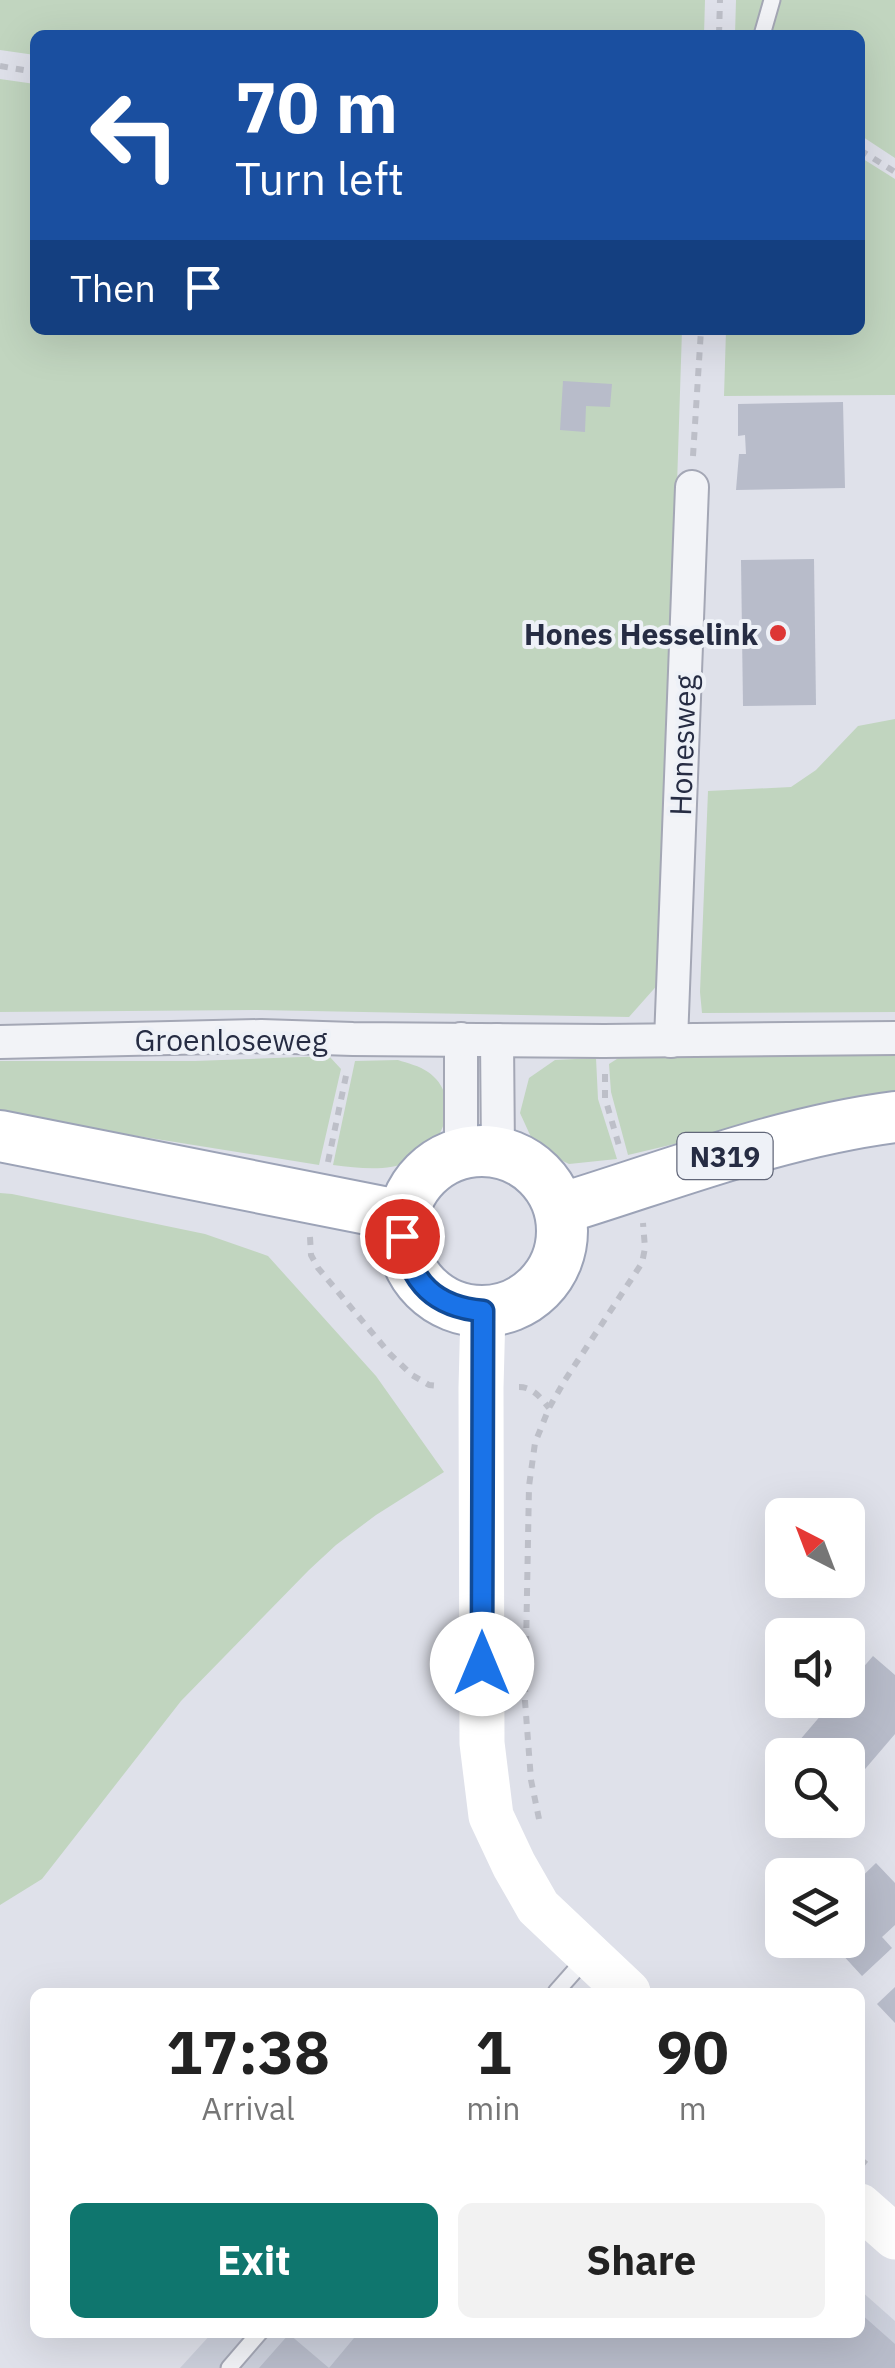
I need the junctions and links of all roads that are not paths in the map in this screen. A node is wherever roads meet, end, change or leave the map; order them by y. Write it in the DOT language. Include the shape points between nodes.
graph roads {
  1 [pos="772,0"];
  2 [pos="763,30"];
  3 [pos="692,487"];
  4 [pos="895,1038"];
  5 [pos="461,1040"];
  6 [pos="497,1040"];
  7 [pos="671,1040"];
  8 [pos="0,1042"];
  9 [pos="895,1117"];
  10 [pos="0,1136"];
  11 [pos="480,1152"];
  12 [pos="560,1209"];
  13 [pos="403,1216"];
  14 [pos="483,1311"];
  15 [pos="588,1955"];
  16 [pos="559,1988"];
  17 [pos="624,1988"];
  18 [pos="865,2210"];
  19 [pos="895,2237"];
  20 [pos="255,2338"];
  21 [pos="230,2368"];
  1 -- 2 [label="lane"];
  3 -- 7 [label="street, Honesweg"];
  4 -- 7 [label="street, Groenloseweg"];
  5 -- 6 [label="street, Groenloseweg"];
  5 -- 8 [label="street, Groenloseweg"];
  5 -- 11 [label="street"];
  6 -- 7 [label="street, Groenloseweg"];
  6 -- 11 [label="street"];
  9 -- 12 [label="main road, N319" via="743,1150"];
  10 -- 13 [label="main road"];
  11 -- 12 [label="main road" via="530,1166"];
  11 -- 13 [label="main road" via="440,1162 423,1176"];
  12 -- 14 [label="main road" via="560,1250 540,1287 504,1308"];
  13 -- 14 [label="main road" via="406,1256 421,1282 444,1302"];
  14 -- 15 [label="street" via="482,1743 491,1816 538,1906"];
  15 -- 16 [label="lane"];
  15 -- 17 [label="street"];
  18 -- 19 [label="street"];
  20 -- 21 [label="lane"];
}
